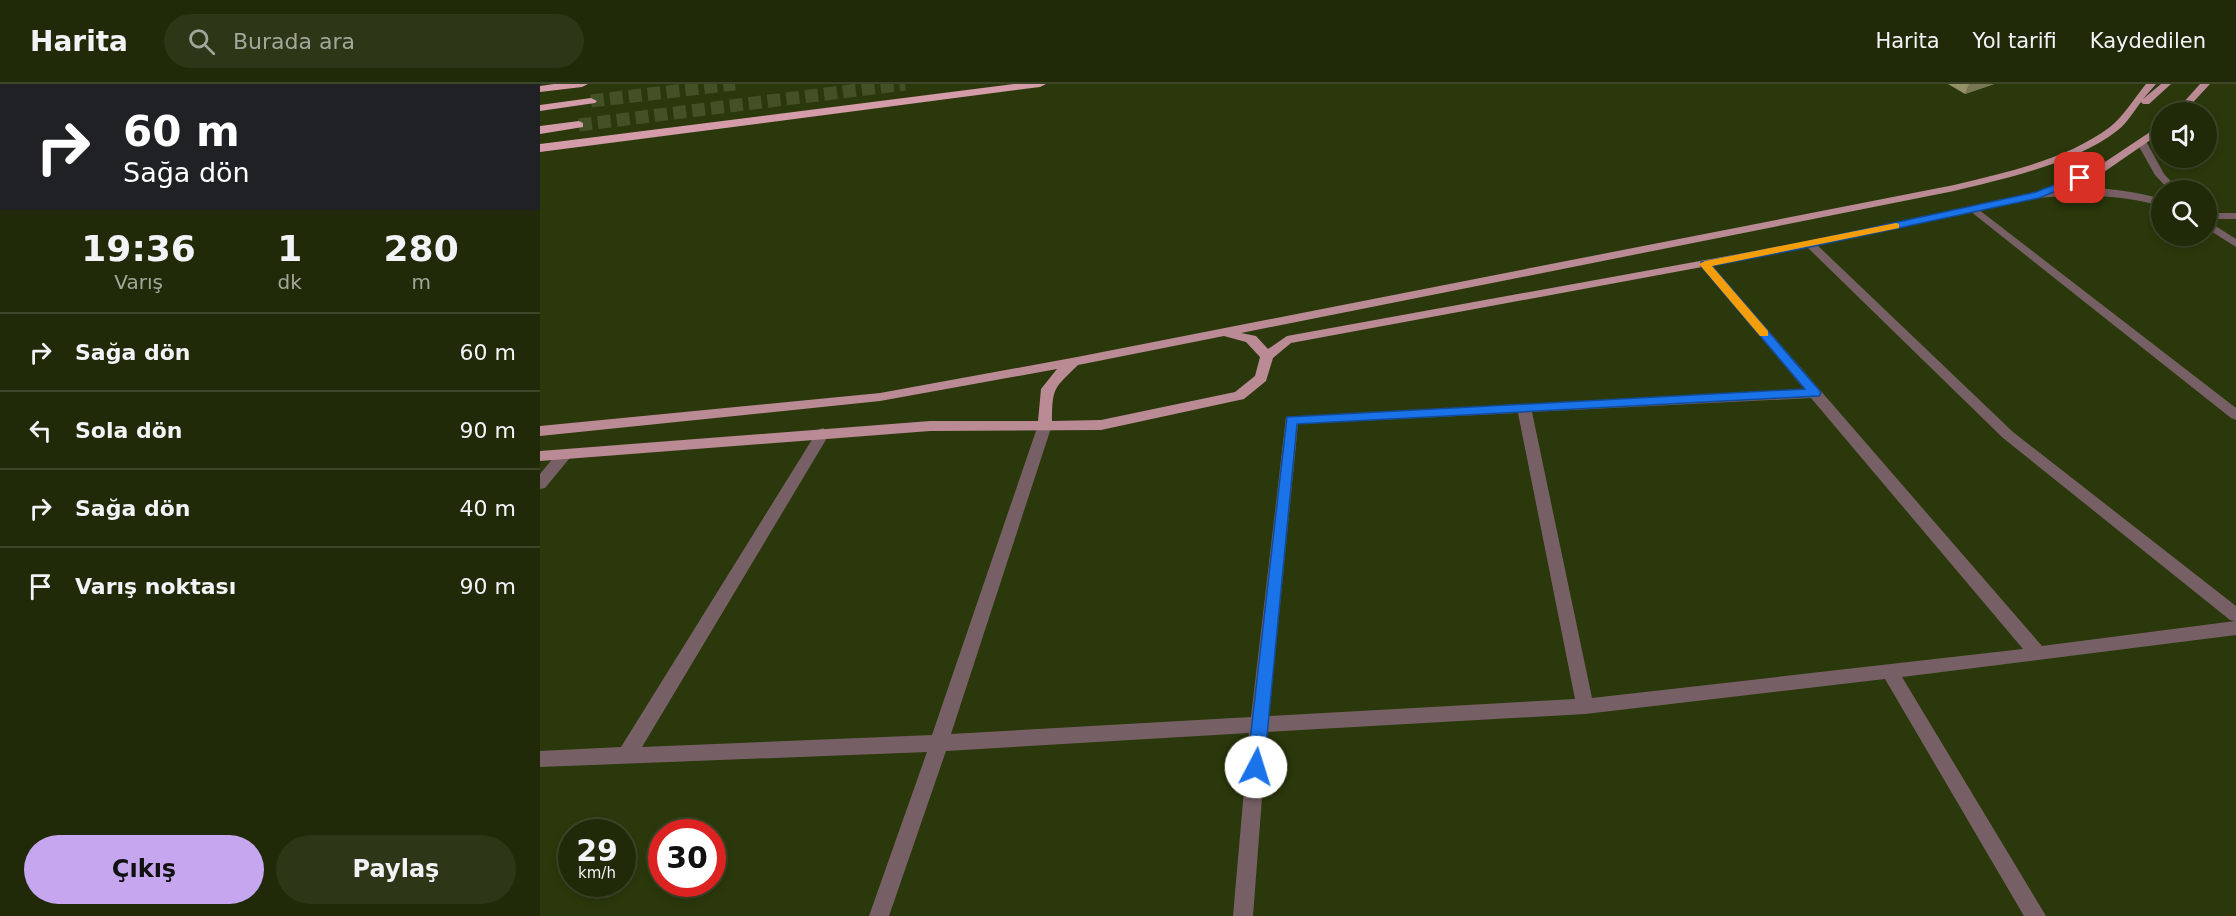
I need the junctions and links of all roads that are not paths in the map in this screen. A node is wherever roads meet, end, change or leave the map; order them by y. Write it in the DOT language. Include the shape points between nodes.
graph roads {
  1 [pos="582,84"];
  2 [pos="1040,84"];
  3 [pos="2151,84"];
  4 [pos="2166,84"];
  5 [pos="2205,84"];
  6 [pos="540,89"];
  7 [pos="591,102"];
  8 [pos="2188,102"];
  9 [pos="540,108"];
  10 [pos="579,125"];
  11 [pos="2115,128"];
  12 [pos="540,130"];
  13 [pos="2151,136"];
  14 [pos="2142,143"];
  15 [pos="540,148"];
  16 [pos="2165,180"];
  17 [pos="2039,195"];
  18 [pos="2151,200"];
  19 [pos="1974,209"];
  20 [pos="2217,216"];
  21 [pos="2236,216"];
  22 [pos="2217,231"];
  23 [pos="1810,244"];
  24 [pos="2236,244"];
  25 [pos="1705,264"];
  26 [pos="1222,332"];
  27 [pos="1267,356"];
  28 [pos="1077,361"];
  29 [pos="1815,393"];
  30 [pos="1524,408"];
  31 [pos="2236,415"];
  32 [pos="1045,425"];
  33 [pos="540,431"];
  34 [pos="823,433"];
  35 [pos="564,454"];
  36 [pos="540,456"];
  37 [pos="540,484"];
  38 [pos="2236,615"];
  39 [pos="2236,628"];
  40 [pos="2038,654"];
  41 [pos="1890,672"];
  42 [pos="1585,706"];
  43 [pos="1259,724"];
  44 [pos="939,743"];
  45 [pos="626,756"];
  46 [pos="540,759"];
  47 [pos="879,916"];
  48 [pos="1243,916"];
  49 [pos="2036,916"];
  1 -- 6 [label="highway"];
  2 -- 15 [label="highway"];
  3 -- 11 [label="main road"];
  4 -- 11 [label="main road"];
  5 -- 8 [label="main road"];
  7 -- 9 [label="highway"];
  10 -- 12 [label="highway"];
  11 -- 26 [label="main road" via="2073,152 2019,172 1954,188"];
  13 -- 14 [label="main road"];
  14 -- 16 [label="street"];
  14 -- 17 [label="main road" via="2100,170"];
  17 -- 18 [label="street" via="2089,190"];
  17 -- 19 [label="main road"];
  19 -- 23 [label="main road"];
  19 -- 31 [label="street"];
  20 -- 21 [label="street"];
  22 -- 24 [label="street"];
  23 -- 25 [label="main road"];
  23 -- 38 [label="street" via="2008,435"];
  25 -- 27 [label="main road" via="1287,340"];
  25 -- 29 [label="street"];
  26 -- 27 [label="main road" via="1251,339"];
  26 -- 28 [label="main road"];
  27 -- 32 [label="main road" via="1261,378 1239,396 1101,425"];
  28 -- 32 [label="main road" via="1055,375 1045,392"];
  28 -- 33 [label="main road" via="838,403"];
  29 -- 30 [label="street"];
  29 -- 40 [label="street"];
  30 -- 42 [label="street"];
  30 -- 43 [label="street" via="1291,420"];
  32 -- 34 [label="main road" via="930,426"];
  32 -- 44 [label="street"];
  34 -- 35 [label="main road"];
  34 -- 45 [label="street"];
  35 -- 36 [label="main road"];
  35 -- 37 [label="street"];
  39 -- 40 [label="street"];
  40 -- 41 [label="street"];
  41 -- 42 [label="street"];
  41 -- 49 [label="street"];
  42 -- 43 [label="street"];
  43 -- 44 [label="street"];
  43 -- 48 [label="street"];
  44 -- 45 [label="street"];
  44 -- 47 [label="street"];
  45 -- 46 [label="street"];
}
